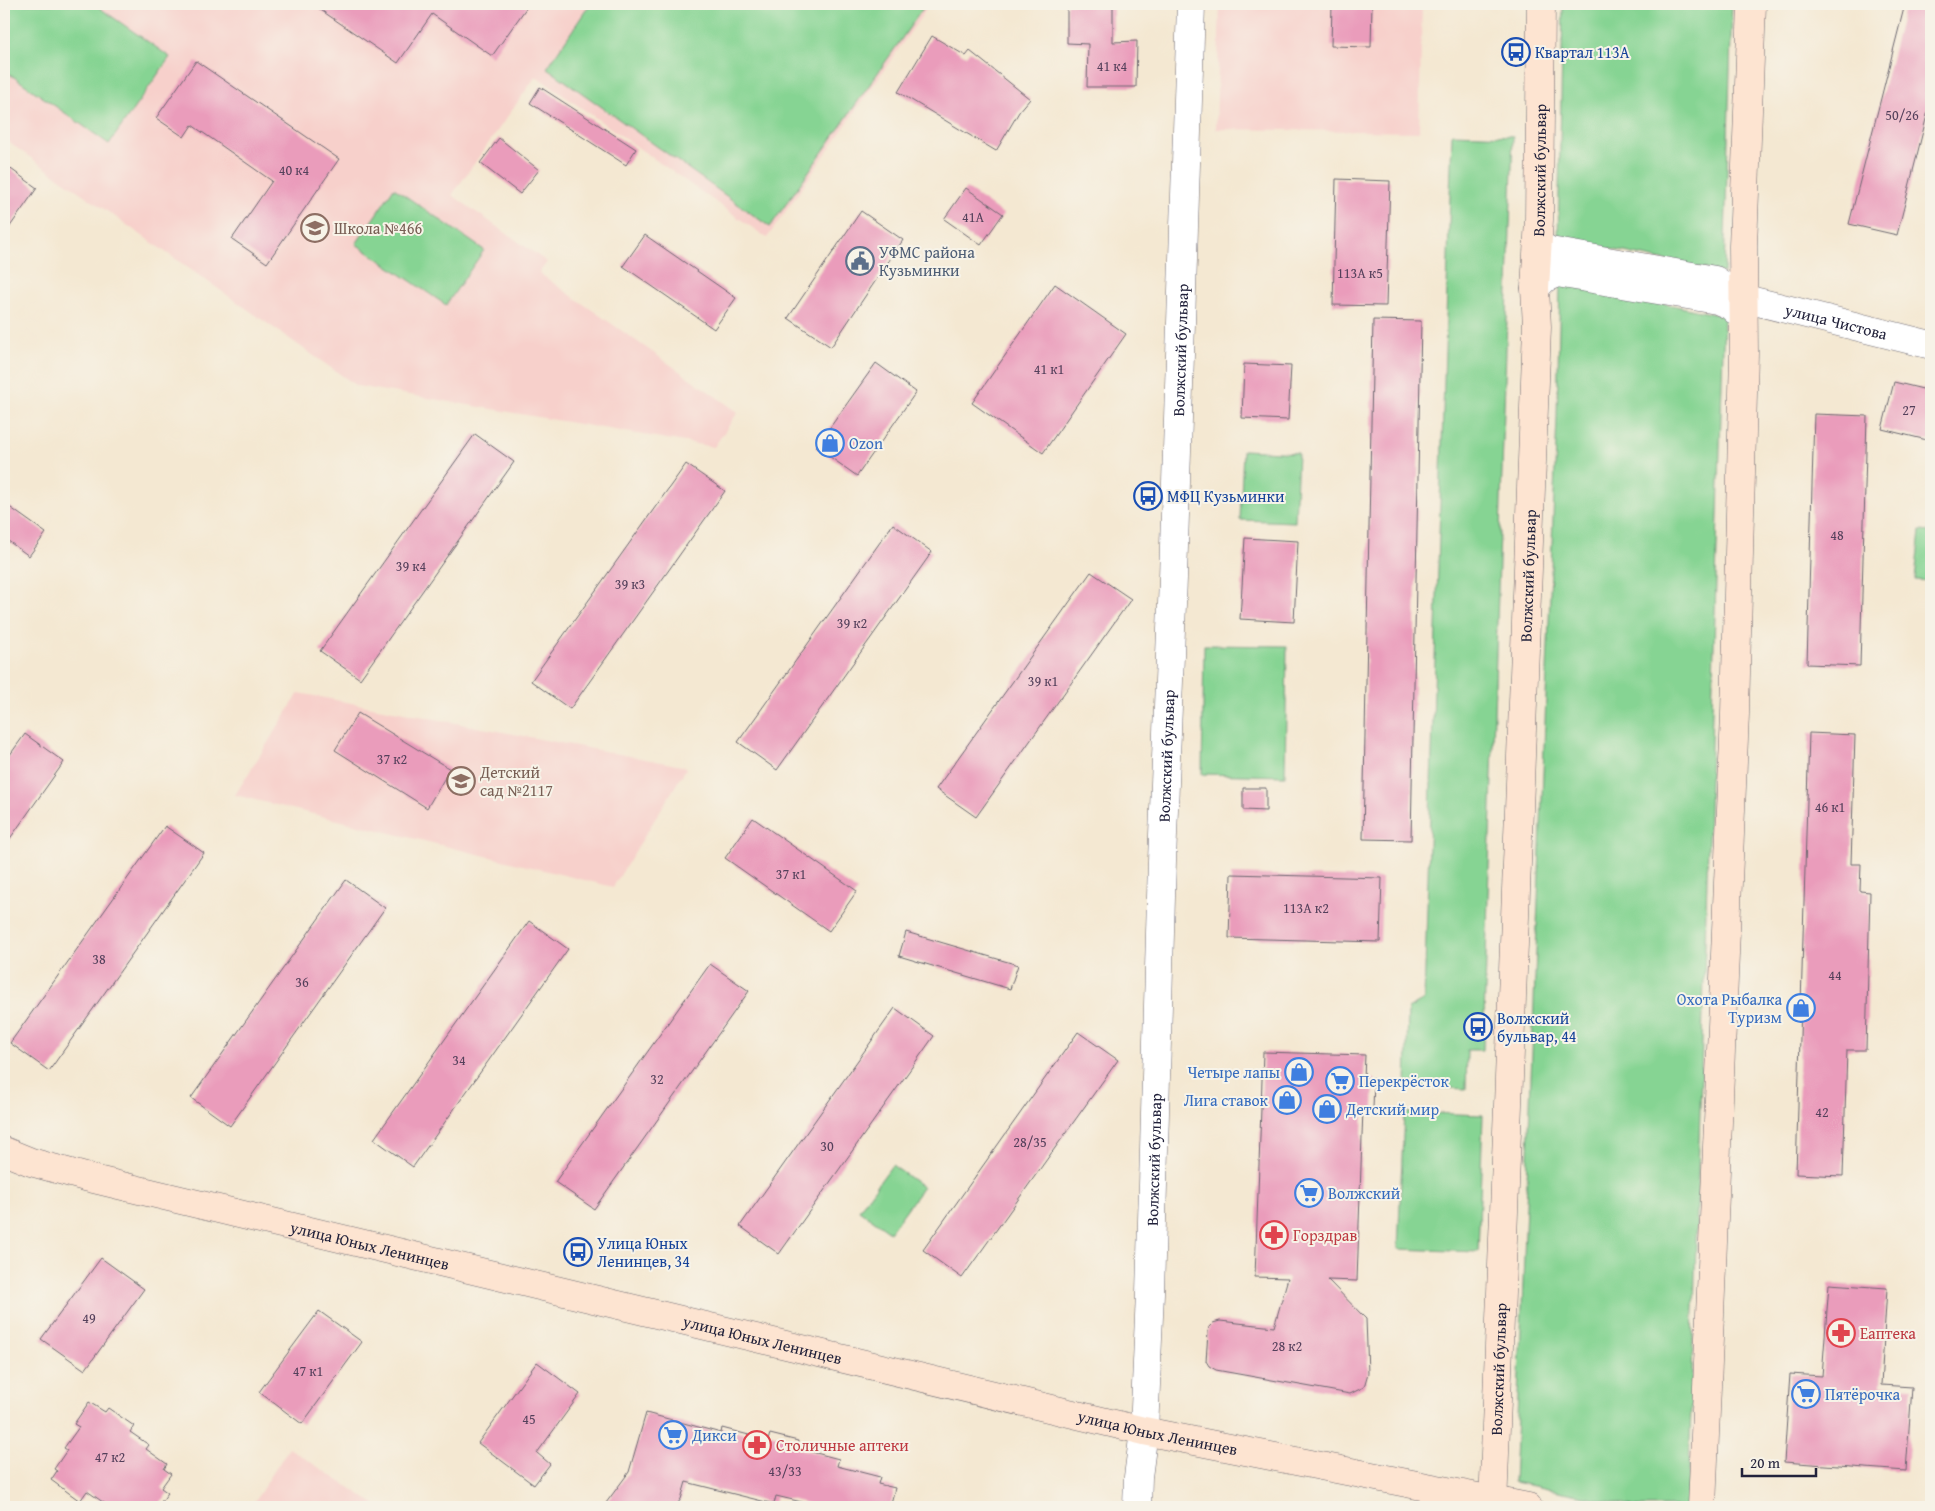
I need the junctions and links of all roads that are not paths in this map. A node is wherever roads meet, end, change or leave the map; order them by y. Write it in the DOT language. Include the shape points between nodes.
graph roads {
  1 [pos="1191,4"];
  2 [pos="1542,4"];
  3 [pos="1752,4"];
  4 [pos="1538,244"];
  5 [pos="1535,288"];
  6 [pos="1743,308"];
  7 [pos="1931,345"];
  8 [pos="4,1151"];
  9 [pos="1144,1431"];
  10 [pos="1493,1504"];
  11 [pos="1137,1507"];
  12 [pos="1528,1507"];
  13 [pos="1702,1507"];
  1 -- 9 [label="street, Волжский бульвар"];
  2 -- 4 [label="main road, Волжский бульвар"];
  3 -- 6 [label="main road"];
  4 -- 5 [label="main road, Волжский бульвар"];
  4 -- 6 [label="street" via="1550,251 1715,280"];
  5 -- 6 [label="street" via="1545,278 1557,273 1717,300"];
  5 -- 10 [label="main road, Волжский бульвар"];
  6 -- 7 [label="street, улица Чистова"];
  6 -- 13 [label="main road" via="1735,714"];
  8 -- 9 [label="main road, улица Юных Ленинцев" via="89,1178"];
  9 -- 10 [label="main road, улица Юных Ленинцев"];
  9 -- 11 [label="street, Волжский бульвар"];
  10 -- 12 [label="main road, улица Юных Ленинцев"];
}
